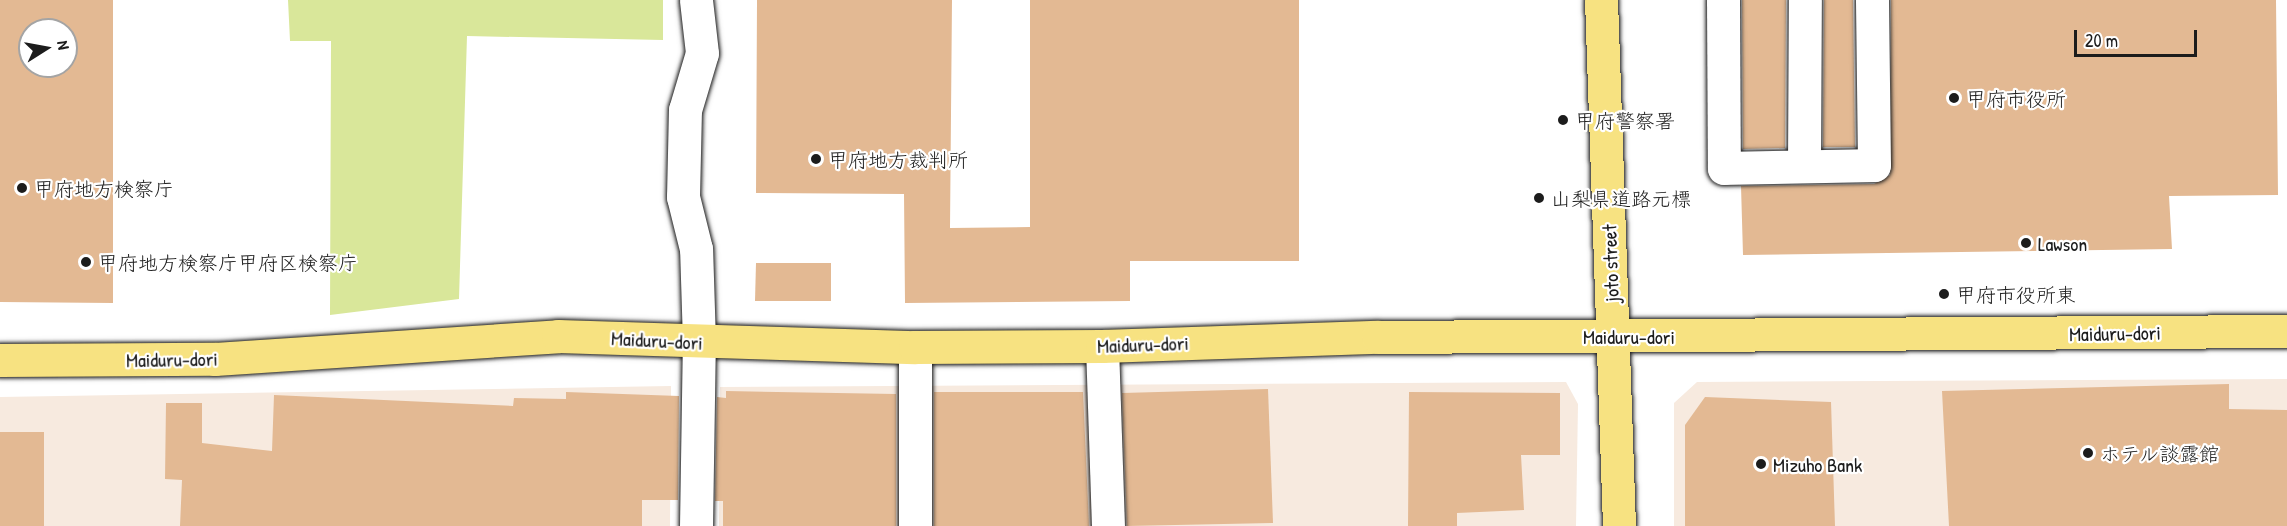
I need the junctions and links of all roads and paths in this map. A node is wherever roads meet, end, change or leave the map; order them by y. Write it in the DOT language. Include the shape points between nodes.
graph roads {
  1 [pos="696,0"];
  2 [pos="1601,0"];
  3 [pos="1723,0"];
  4 [pos="1805,0"];
  5 [pos="1872,0"];
  6 [pos="1804,166"];
  7 [pos="2287,331"];
  8 [pos="1612,335"];
  9 [pos="699,342"];
  10 [pos="915,346"];
  11 [pos="1102,346"];
  12 [pos="0,360"];
  13 [pos="696,526"];
  14 [pos="915,526"];
  15 [pos="1108,526"];
  16 [pos="1619,526"];
  1 -- 9 [label="street" via="702,53 685,110 683,197 696,249"];
  2 -- 8 [label="main road, joto street"];
  3 -- 6 [label="street" via="1724,168"];
  4 -- 6 [label="street"];
  5 -- 6 [label="street" via="1874,165"];
  7 -- 8 [label="main road, Maiduru-dori"];
  8 -- 11 [label="main road, Maiduru-dori" via="1378,337"];
  8 -- 16 [label="main road, joto street"];
  9 -- 10 [label="main road, Maiduru-dori"];
  9 -- 12 [label="main road, Maiduru-dori" via="558,336 215,359"];
  9 -- 13 [label="street"];
  10 -- 11 [label="main road, Maiduru-dori"];
  10 -- 14 [label="street"];
  11 -- 15 [label="street"];
}
